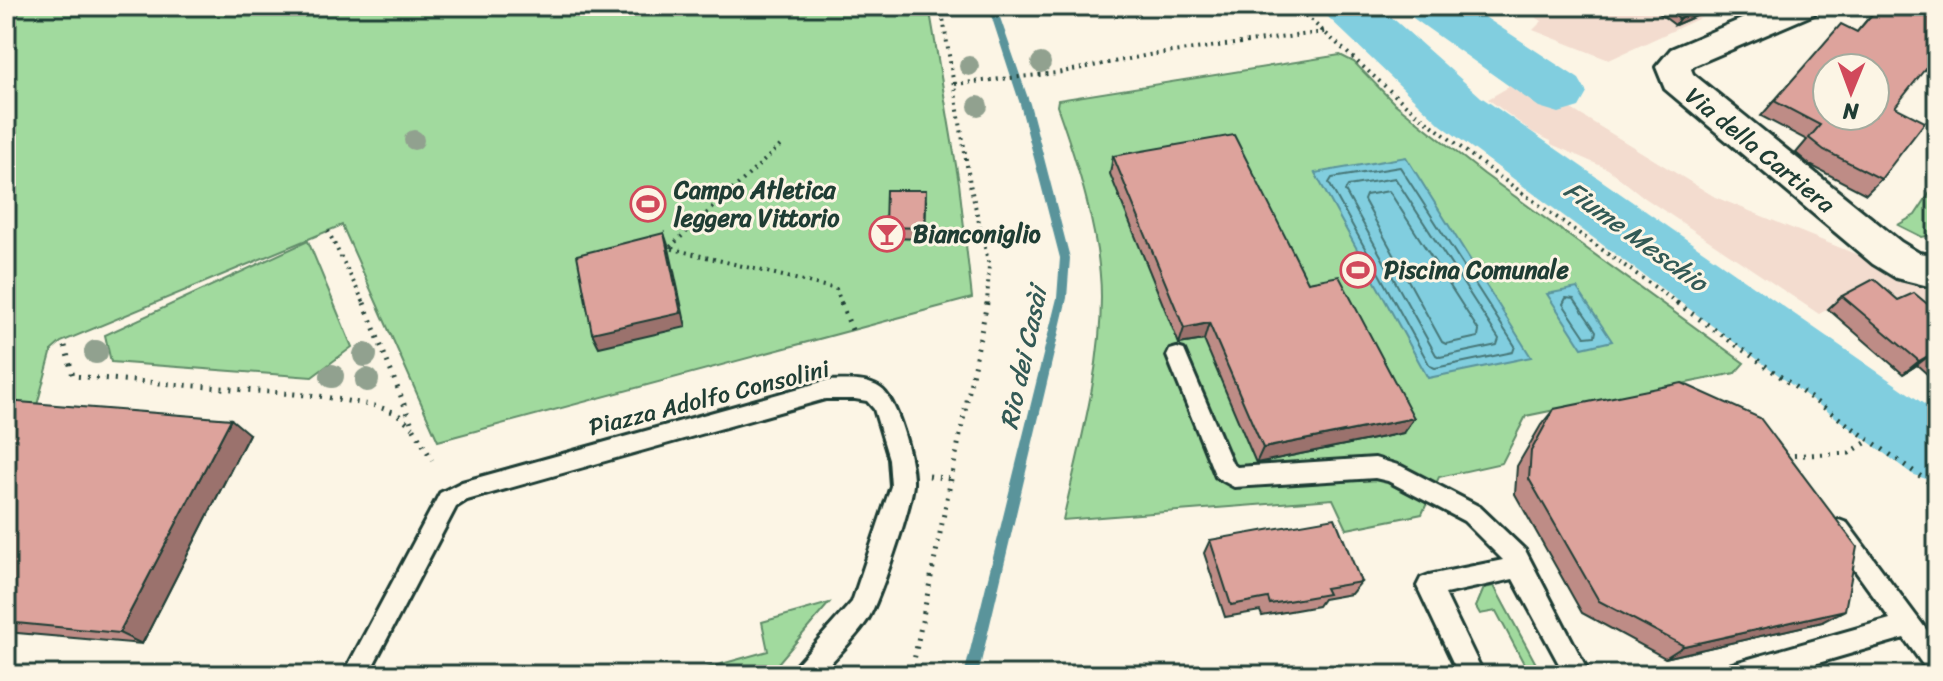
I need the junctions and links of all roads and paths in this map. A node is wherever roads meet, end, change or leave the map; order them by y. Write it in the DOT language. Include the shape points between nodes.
graph roads {
  1 [pos="941,6"];
  2 [pos="1295,6"];
  3 [pos="1802,6"];
  4 [pos="1326,32"];
  5 [pos="955,84"];
  6 [pos="780,146"];
  7 [pos="328,231"];
  8 [pos="1937,272"];
  9 [pos="852,330"];
  10 [pos="65,346"];
  11 [pos="1177,356"];
  12 [pos="413,427"];
  13 [pos="1870,440"];
  14 [pos="1785,456"];
  15 [pos="432,460"];
  16 [pos="1937,488"];
  17 [pos="1829,516"];
  18 [pos="1519,567"];
  19 [pos="1909,625"];
  20 [pos="1937,664"];
  21 [pos="355,675"];
  22 [pos="804,675"];
  23 [pos="911,675"];
  24 [pos="1472,675"];
  25 [pos="1578,675"];
  26 [pos="1735,675"];
  1 -- 5 [label="path"];
  2 -- 4 [label="path"];
  3 -- 8 [label="street, Via della Cartiera" via="1683,57 1673,67 1677,80 1887,253 1910,267"];
  4 -- 5 [label="path"];
  4 -- 13 [label="path" via="1407,106 1490,170"];
  5 -- 23 [label="path" via="989,265 989,293"];
  6 -- 9 [label="path" via="669,248 836,289"];
  7 -- 12 [label="path" via="364,302"];
  10 -- 12 [label="path" via="73,376 319,396 376,406"];
  11 -- 18 [label="lane" via="1224,470 1234,477 1359,468 1393,473 1472,514 1517,558"];
  12 -- 15 [label="path"];
  13 -- 14 [label="path" via="1849,453"];
  13 -- 16 [label="path"];
  17 -- 19 [label="lane"];
  18 -- 24 [label="lane" via="1429,586"];
  18 -- 25 [label="lane"];
  19 -- 20 [label="lane"];
  19 -- 26 [label="lane"];
  21 -- 22 [label="lane, Piazza Adolfo Consolini" via="448,500 462,492 825,390 855,390 873,394 883,405 900,459 902,486 860,610"];
}
